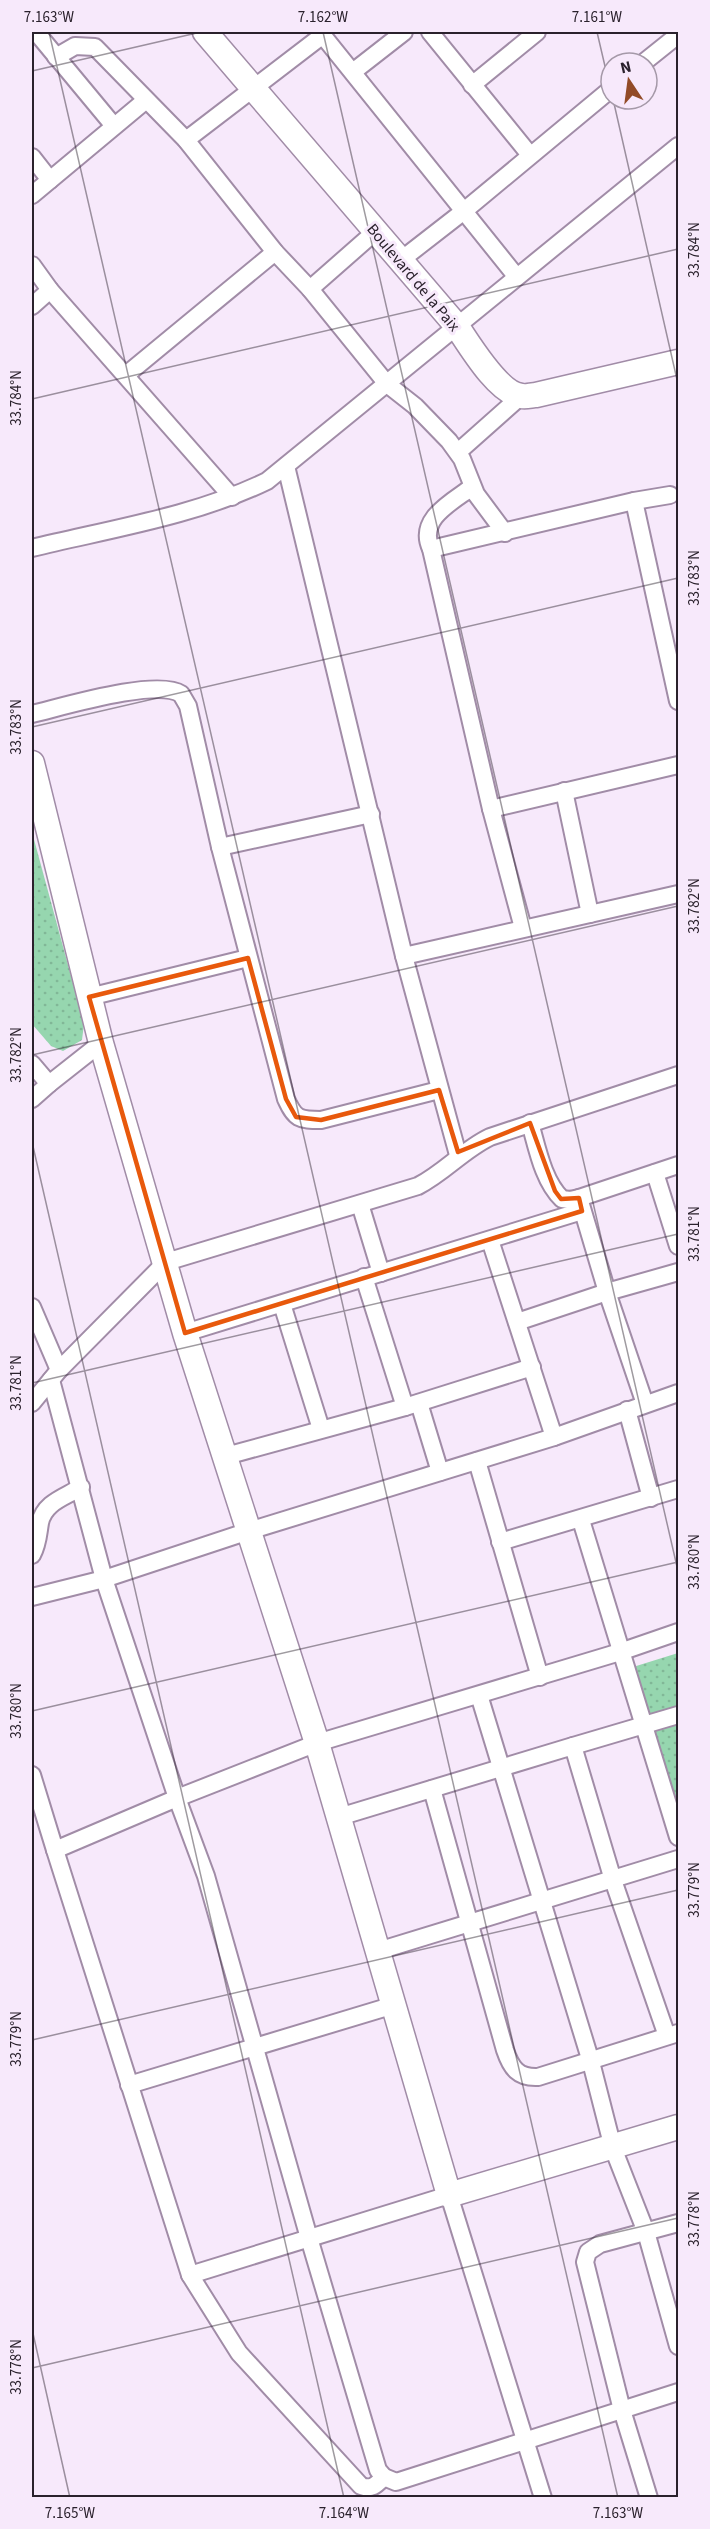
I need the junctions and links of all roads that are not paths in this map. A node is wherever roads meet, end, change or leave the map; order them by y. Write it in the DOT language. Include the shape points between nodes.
graph roads {
  1 [pos="36,32"];
  2 [pos="205,32"];
  3 [pos="404,32"];
  4 [pos="430,32"];
  5 [pos="537,32"];
  6 [pos="321,33"];
  7 [pos="673,38"];
  8 [pos="658,51"];
  9 [pos="56,57"];
  10 [pos="354,71"];
  11 [pos="472,86"];
  12 [pos="254,88"];
  13 [pos="599,99"];
  14 [pos="146,100"];
  15 [pos="114,126"];
  16 [pos="186,141"];
  17 [pos="678,146"];
  18 [pos="530,155"];
  19 [pos="32,157"];
  20 [pos="50,180"];
  21 [pos="32,195"];
  22 [pos="464,211"];
  23 [pos="376,231"];
  24 [pos="275,252"];
  25 [pos="400,260"];
  26 [pos="32,265"];
  27 [pos="516,276"];
  28 [pos="50,290"];
  29 [pos="310,290"];
  30 [pos="32,306"];
  31 [pos="456,325"];
  32 [pos="678,362"];
  33 [pos="126,375"];
  34 [pos="387,384"];
  35 [pos="521,396"];
  36 [pos="458,452"];
  37 [pos="286,466"];
  38 [pos="472,487"];
  39 [pos="670,495"];
  40 [pos="232,497"];
  41 [pos="634,501"];
  42 [pos="505,533"];
  43 [pos="32,548"];
  44 [pos="431,549"];
  45 [pos="678,701"];
  46 [pos="32,714"];
  47 [pos="32,763"];
  48 [pos="678,765"];
  49 [pos="564,791"];
  50 [pos="491,808"];
  51 [pos="371,814"];
  52 [pos="220,847"];
  53 [pos="678,894"];
  54 [pos="590,914"];
  55 [pos="523,928"];
  56 [pos="404,956"];
  57 [pos="248,958"];
  58 [pos="89,997"];
  59 [pos="101,1043"];
  60 [pos="32,1064"];
  61 [pos="678,1075"];
  62 [pos="49,1084"];
  63 [pos="439,1090"];
  64 [pos="32,1099"];
  65 [pos="530,1123"];
  66 [pos="458,1155"];
  67 [pos="678,1166"];
  68 [pos="655,1173"];
  69 [pos="360,1204"];
  70 [pos="581,1204"];
  71 [pos="490,1240"];
  72 [pos="678,1246"];
  73 [pos="166,1262"];
  74 [pos="678,1272"];
  75 [pos="372,1275"];
  76 [pos="607,1292"];
  77 [pos="282,1304"];
  78 [pos="32,1306"];
  79 [pos="517,1322"];
  80 [pos="185,1333"];
  81 [pos="532,1367"];
  82 [pos="55,1375"];
  83 [pos="678,1393"];
  84 [pos="32,1403"];
  85 [pos="645,1404"];
  86 [pos="412,1405"];
  87 [pos="627,1410"];
  88 [pos="321,1429"];
  89 [pos="554,1437"];
  90 [pos="226,1456"];
  91 [pos="477,1461"];
  92 [pos="440,1472"];
  93 [pos="81,1487"];
  94 [pos="678,1489"];
  95 [pos="651,1498"];
  96 [pos="581,1520"];
  97 [pos="249,1531"];
  98 [pos="500,1542"];
  99 [pos="32,1555"];
  100 [pos="104,1579"];
  101 [pos="32,1597"];
  102 [pos="678,1632"];
  103 [pos="620,1652"];
  104 [pos="540,1677"];
  105 [pos="479,1695"];
  106 [pos="678,1715"];
  107 [pos="643,1726"];
  108 [pos="317,1743"];
  109 [pos="573,1746"];
  110 [pos="500,1768"];
  111 [pos="32,1775"];
  112 [pos="432,1789"];
  113 [pos="177,1798"];
  114 [pos="339,1817"];
  115 [pos="678,1837"];
  116 [pos="55,1850"];
  117 [pos="678,1859"];
  118 [pos="613,1880"];
  119 [pos="542,1902"];
  120 [pos="470,1922"];
  121 [pos="378,1951"];
  122 [pos="394,2005"];
  123 [pos="673,2034"];
  124 [pos="255,2045"];
  125 [pos="591,2062"];
  126 [pos="129,2085"];
  127 [pos="678,2127"];
  128 [pos="613,2148"];
  129 [pos="449,2195"];
  130 [pos="678,2223"];
  131 [pos="646,2232"];
  132 [pos="309,2238"];
  133 [pos="189,2275"];
  134 [pos="678,2346"];
  135 [pos="678,2392"];
  136 [pos="622,2409"];
  137 [pos="525,2442"];
  138 [pos="384,2477"];
  139 [pos="543,2498"];
  140 [pos="650,2498"];
  1 -- 9 [label="street"];
  2 -- 12 [label="street, Boulevard de la Paix"];
  3 -- 10 [label="street"];
  4 -- 11 [label="street"];
  5 -- 11 [label="street"];
  6 -- 10 [label="street"];
  6 -- 12 [label="street"];
  7 -- 8 [label="street"];
  9 -- 14 [label="street" via="75,46 95,47"];
  9 -- 15 [label="street"];
  10 -- 22 [label="street"];
  11 -- 18 [label="street"];
  12 -- 16 [label="street"];
  12 -- 23 [label="street, Boulevard de la Paix"];
  13 -- 18 [label="street"];
  14 -- 15 [label="street"];
  14 -- 16 [label="street"];
  15 -- 20 [label="street"];
  16 -- 24 [label="street"];
  17 -- 27 [label="street"];
  18 -- 22 [label="street"];
  19 -- 20 [label="street"];
  20 -- 21 [label="street"];
  22 -- 25 [label="street"];
  22 -- 27 [label="street"];
  23 -- 25 [label="street, Boulevard de la Paix"];
  23 -- 29 [label="street"];
  24 -- 29 [label="street"];
  24 -- 33 [label="street"];
  25 -- 31 [label="street, Boulevard de la Paix"];
  26 -- 28 [label="street"];
  27 -- 31 [label="street"];
  28 -- 30 [label="street"];
  28 -- 33 [label="street"];
  29 -- 34 [label="street"];
  31 -- 34 [label="street"];
  31 -- 35 [label="street, Boulevard de la Paix" via="496,379"];
  32 -- 35 [label="street"];
  33 -- 40 [label="street"];
  34 -- 36 [label="street" via="416,406"];
  34 -- 37 [label="street"];
  35 -- 36 [label="street"];
  36 -- 38 [label="street"];
  37 -- 40 [label="street" via="267,481"];
  37 -- 51 [label="street"];
  38 -- 42 [label="street"];
  38 -- 44 [label="street" via="433,518 426,537"];
  39 -- 41 [label="street"];
  40 -- 43 [label="street"];
  41 -- 42 [label="street"];
  41 -- 45 [label="street"];
  42 -- 44 [label="street"];
  44 -- 50 [label="street"];
  46 -- 52 [label="street" via="137,691 167,688 181,694 194,727"];
  47 -- 58 [label="street"];
  48 -- 49 [label="street"];
  49 -- 50 [label="street"];
  49 -- 54 [label="street"];
  50 -- 55 [label="street"];
  51 -- 52 [label="street"];
  51 -- 56 [label="street"];
  52 -- 57 [label="street"];
  53 -- 54 [label="street"];
  54 -- 55 [label="street"];
  55 -- 56 [label="street"];
  56 -- 63 [label="street"];
  57 -- 58 [label="street"];
  57 -- 63 [label="street" via="286,1099 296,1117 321,1119"];
  58 -- 59 [label="street"];
  59 -- 62 [label="street"];
  59 -- 73 [label="street"];
  60 -- 62 [label="street"];
  61 -- 65 [label="street"];
  62 -- 64 [label="street"];
  63 -- 66 [label="street"];
  65 -- 66 [label="street" via="490,1137"];
  65 -- 70 [label="street" via="555,1191 562,1199"];
  66 -- 69 [label="street" via="437,1176 418,1186"];
  67 -- 68 [label="street"];
  68 -- 70 [label="street"];
  68 -- 72 [label="street"];
  69 -- 73 [label="street"];
  69 -- 75 [label="street"];
  70 -- 71 [label="street"];
  70 -- 76 [label="street"];
  71 -- 75 [label="street"];
  71 -- 79 [label="street"];
  73 -- 80 [label="street"];
  73 -- 82 [label="street"];
  74 -- 76 [label="street"];
  75 -- 77 [label="street"];
  75 -- 86 [label="street"];
  76 -- 79 [label="street"];
  76 -- 85 [label="street"];
  77 -- 80 [label="street"];
  77 -- 88 [label="street"];
  78 -- 82 [label="street"];
  79 -- 81 [label="street"];
  80 -- 90 [label="street"];
  81 -- 86 [label="street"];
  81 -- 89 [label="street"];
  82 -- 84 [label="street"];
  82 -- 93 [label="street"];
  83 -- 85 [label="street"];
  85 -- 87 [label="street"];
  86 -- 88 [label="street"];
  86 -- 92 [label="street"];
  87 -- 89 [label="street"];
  87 -- 95 [label="street"];
  88 -- 90 [label="street"];
  89 -- 91 [label="street"];
  90 -- 97 [label="street"];
  91 -- 92 [label="street"];
  91 -- 98 [label="street"];
  92 -- 97 [label="street"];
  93 -- 99 [label="street" via="43,1513"];
  93 -- 100 [label="street"];
  94 -- 95 [label="street"];
  95 -- 96 [label="street"];
  96 -- 98 [label="street"];
  96 -- 103 [label="street"];
  97 -- 100 [label="street"];
  97 -- 108 [label="street"];
  98 -- 104 [label="street"];
  100 -- 101 [label="street"];
  100 -- 113 [label="street"];
  102 -- 103 [label="street"];
  103 -- 104 [label="street"];
  103 -- 107 [label="street"];
  104 -- 105 [label="street"];
  105 -- 108 [label="street"];
  105 -- 110 [label="street"];
  106 -- 107 [label="street"];
  107 -- 109 [label="street"];
  107 -- 115 [label="street"];
  108 -- 113 [label="street"];
  108 -- 114 [label="street"];
  109 -- 110 [label="street"];
  109 -- 118 [label="street"];
  110 -- 112 [label="street"];
  110 -- 119 [label="street"];
  111 -- 116 [label="street"];
  112 -- 114 [label="street"];
  112 -- 120 [label="street"];
  113 -- 116 [label="street"];
  113 -- 124 [label="street" via="206,1876"];
  114 -- 121 [label="street"];
  116 -- 126 [label="street"];
  117 -- 118 [label="street"];
  118 -- 119 [label="street"];
  118 -- 123 [label="street"];
  119 -- 120 [label="street"];
  119 -- 125 [label="street"];
  120 -- 121 [label="street"];
  120 -- 125 [label="street" via="512,2068 526,2078"];
  121 -- 122 [label="street"];
  122 -- 124 [label="street"];
  122 -- 129 [label="street"];
  123 -- 125 [label="street"];
  124 -- 126 [label="street"];
  124 -- 132 [label="street"];
  125 -- 128 [label="street"];
  126 -- 133 [label="street"];
  127 -- 128 [label="street"];
  128 -- 129 [label="street"];
  128 -- 131 [label="street"];
  129 -- 132 [label="street"];
  129 -- 137 [label="street"];
  130 -- 131 [label="street"];
  131 -- 134 [label="street"];
  131 -- 136 [label="street" via="593,2248 585,2262"];
  132 -- 133 [label="street"];
  132 -- 138 [label="street" via="378,2470"];
  133 -- 138 [label="street" via="239,2353 361,2486 374,2487"];
  135 -- 136 [label="street"];
  136 -- 137 [label="street"];
  136 -- 140 [label="street"];
  137 -- 138 [label="street" via="396,2482"];
  137 -- 139 [label="street"];
}
